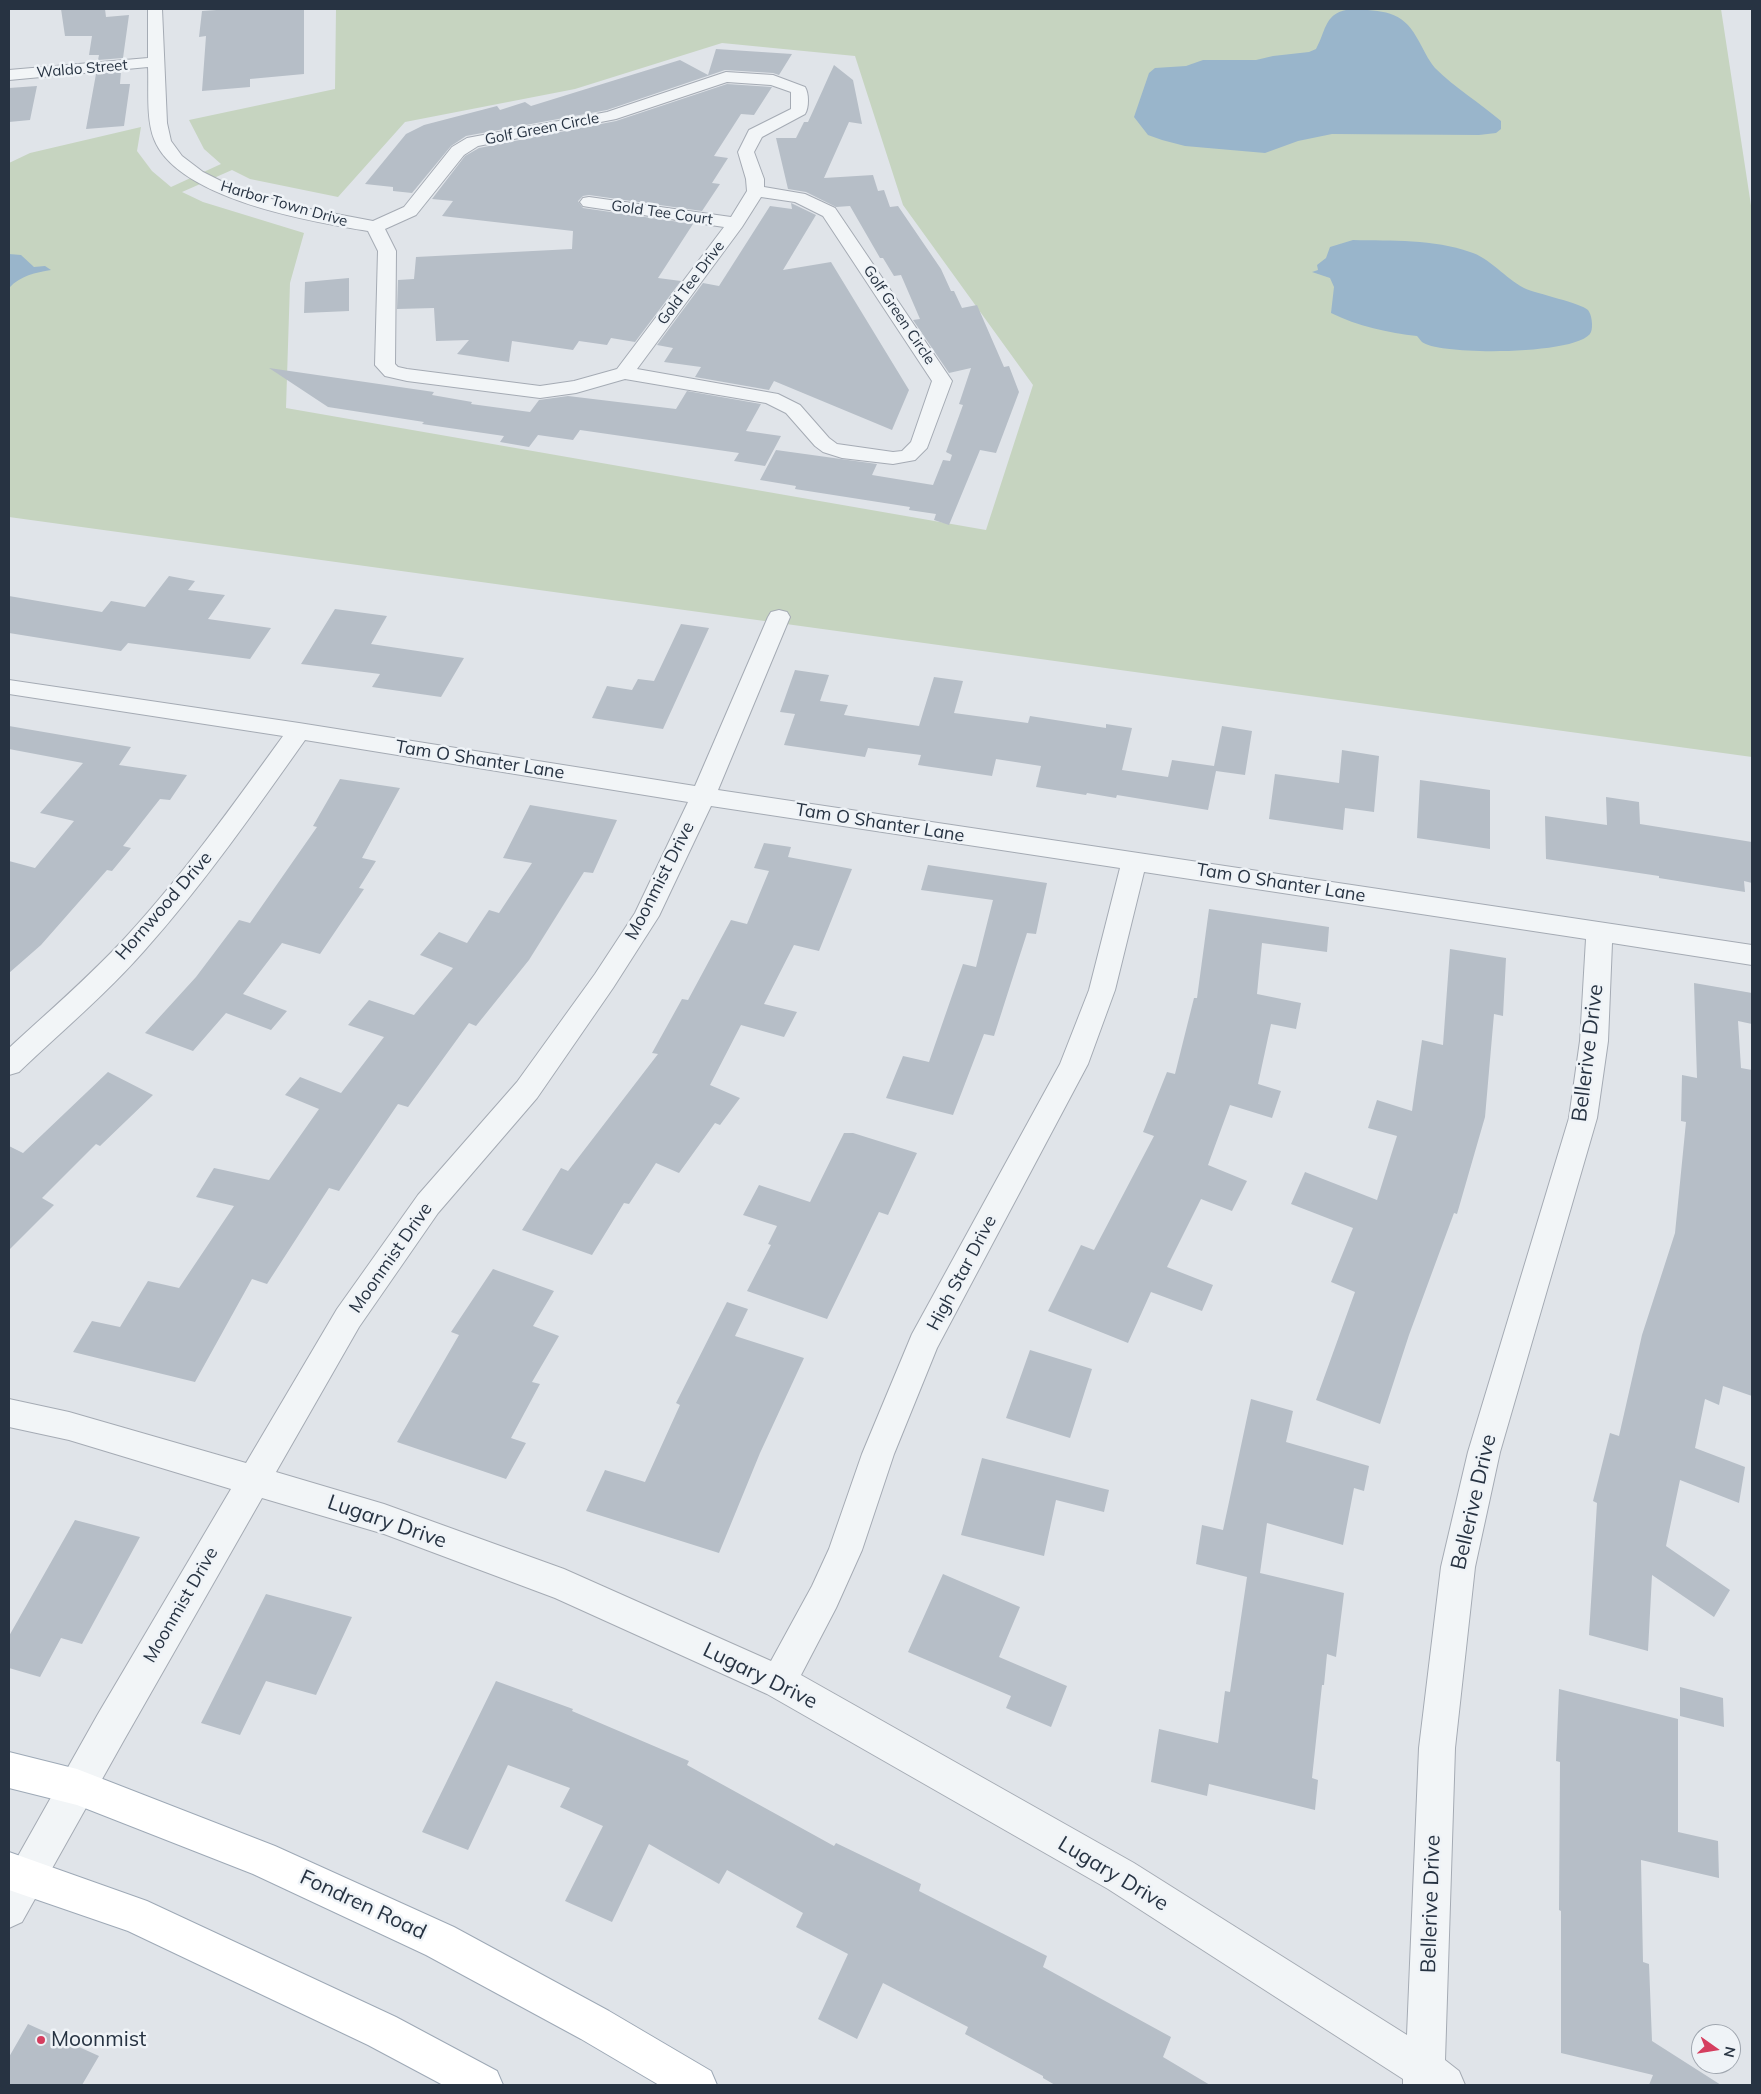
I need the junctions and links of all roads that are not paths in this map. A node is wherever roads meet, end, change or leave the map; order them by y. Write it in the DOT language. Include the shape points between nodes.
graph roads {
  1 [pos="155,9"];
  2 [pos="156,62"];
  3 [pos="9,75"];
  4 [pos="756,191"];
  5 [pos="589,202"];
  6 [pos="736,223"];
  7 [pos="375,228"];
  8 [pos="624,373"];
  9 [pos="779,617"];
  10 [pos="9,687"];
  11 [pos="299,731"];
  12 [pos="703,796"];
  13 [pos="1134,861"];
  14 [pos="1600,932"];
  15 [pos="1752,955"];
  16 [pos="9,1064"];
  17 [pos="9,1413"];
  18 [pos="254,1479"];
  19 [pos="779,1682"];
  20 [pos="9,1770"];
  21 [pos="77,1787"];
  22 [pos="18,1873"];
  23 [pos="9,1909"];
  24 [pos="1431,2080"];
  25 [pos="483,2085"];
  26 [pos="698,2085"];
  1 -- 2 [label="street, Harbor Town Drive"];
  2 -- 3 [label="street, Waldo Street"];
  2 -- 7 [label="street, Harbor Town Drive" via="159,121 164,142 182,166 217,187 332,220"];
  4 -- 6 [label="street, Gold Tee Drive"];
  4 -- 7 [label="street, Golf Green Circle" via="746,152 755,134 799,111 799,90 773,80 726,76 610,116 473,142 458,151 410,211"];
  4 -- 8 [label="street, Golf Green Circle" via="799,198 829,212 938,372 942,381 940,390 920,444 908,456 893,458 842,452 822,442 793,409 771,398"];
  5 -- 6 [label="street, Gold Tee Court"];
  6 -- 8 [label="street, Gold Tee Drive"];
  7 -- 8 [label="street, Golf Green Circle" via="387,251 385,365 392,372 540,392 576,387"];
  9 -- 12 [label="street, Moonmist Drive"];
  10 -- 11 [label="street, Tam O Shanter Lane"];
  11 -- 12 [label="street, Tam O Shanter Lane"];
  11 -- 16 [label="street, Hornwood Drive" via="224,835 134,944"];
  12 -- 13 [label="street, Tam O Shanter Lane"];
  12 -- 18 [label="street, Moonmist Drive" via="646,916 604,981 527,1090 428,1204 348,1318"];
  13 -- 14 [label="street, Tam O Shanter Lane"];
  13 -- 19 [label="street, High Star Drive" via="1102,990 1074,1064 923,1344 878,1454 845,1550"];
  14 -- 15 [label="street, Tam O Shanter Lane"];
  14 -- 24 [label="street, Bellerive Drive" via="1594,1042 1583,1118 1484,1452 1458,1567 1437,1748"];
  17 -- 18 [label="street, Lugary Drive" via="69,1426"];
  18 -- 19 [label="street, Lugary Drive" via="384,1518 564,1585"];
  18 -- 21 [label="street, Moonmist Drive"];
  19 -- 24 [label="street, Lugary Drive" via="1121,1876"];
  20 -- 21 [label="main road, Fondren Road"];
  21 -- 22 [label="street, Moonmist Drive"];
  21 -- 26 [label="main road, Fondren Road" via="262,1859 440,1941"];
  22 -- 23 [label="street, Moonmist Drive"];
  22 -- 25 [label="main road" via="134,1914 382,2031"];
}
